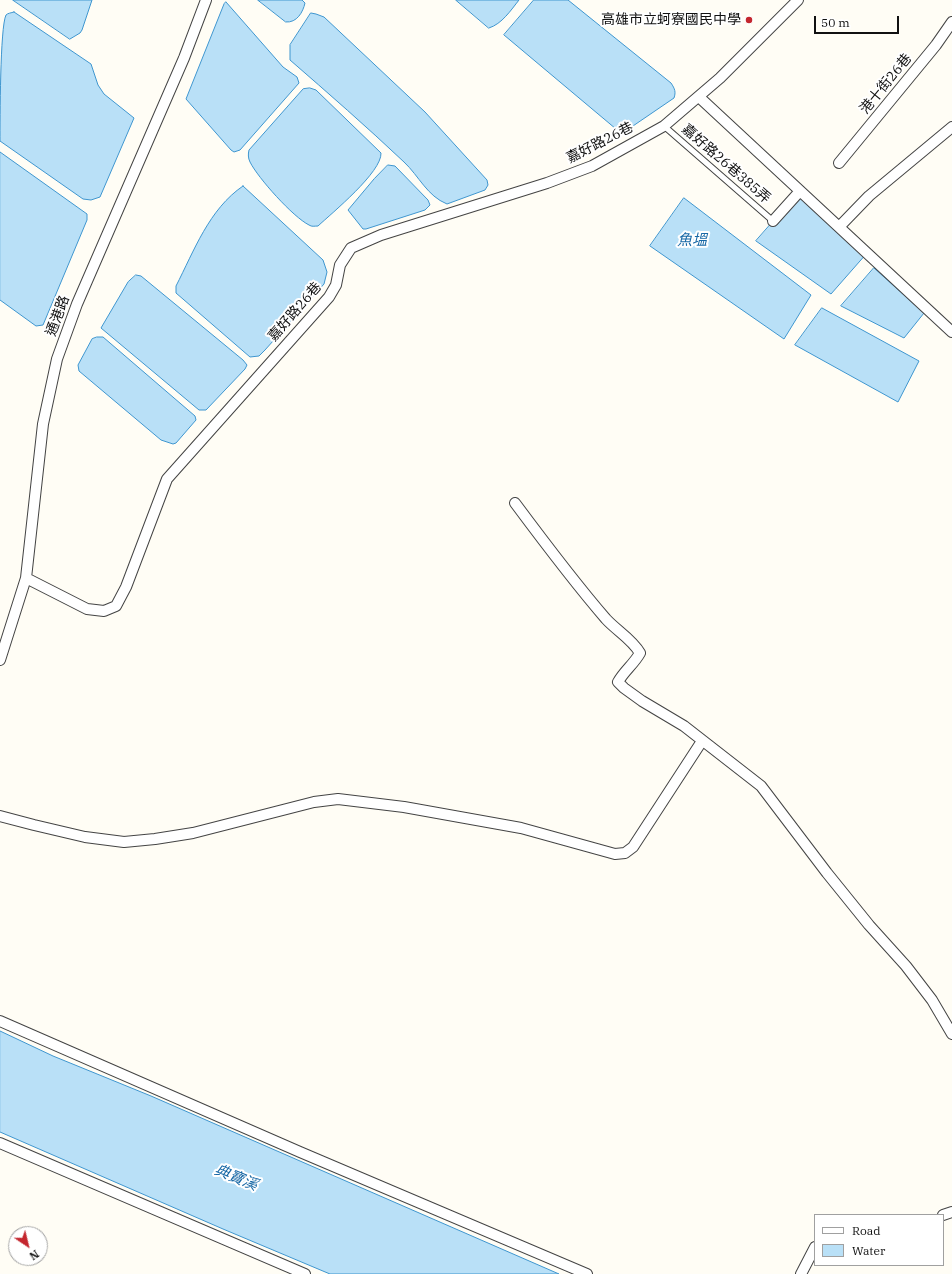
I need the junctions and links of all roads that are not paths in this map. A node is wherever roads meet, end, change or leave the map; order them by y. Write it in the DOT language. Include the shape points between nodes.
graph roads {
  1 [pos="206,0"];
  2 [pos="798,0"];
  3 [pos="952,22"];
  4 [pos="702,93"];
  5 [pos="664,126"];
  6 [pos="952,128"];
  7 [pos="840,163"];
  8 [pos="800,191"];
  9 [pos="773,221"];
  10 [pos="839,227"];
  11 [pos="952,332"];
  12 [pos="515,503"];
  13 [pos="26,578"];
  14 [pos="0,660"];
  15 [pos="702,741"];
  16 [pos="0,816"];
  17 [pos="0,1021"];
  18 [pos="952,1034"];
  19 [pos="0,1143"];
  20 [pos="814,1249"];
  21 [pos="305,1274"];
  22 [pos="587,1274"];
  23 [pos="801,1274"];
  1 -- 13 [label="street, 通港路" via="184,58 77,304 58,358 43,424"];
  2 -- 4 [label="street, 嘉好路26巷"];
  3 -- 7 [label="street, 港十街26巷"];
  4 -- 5 [label="street, 嘉好路26巷"];
  4 -- 8 [label="street"];
  5 -- 9 [label="lane, 嘉好路26巷385弄"];
  5 -- 13 [label="street, 嘉好路26巷" via="592,166 547,183 381,235 352,248 340,264 336,285 329,297 167,479 126,587 116,606 104,611 88,609"];
  6 -- 10 [label="street" via="869,196"];
  8 -- 9 [label="street"];
  8 -- 10 [label="street"];
  10 -- 11 [label="street"];
  12 -- 15 [label="street" via="606,619 636,646 640,653 618,682 642,702 684,726"];
  13 -- 14 [label="street, 通港路"];
  15 -- 16 [label="street" via="633,847 625,853 615,854 521,828 404,807 338,799 314,802 194,832 124,842 86,837"];
  15 -- 18 [label="street" via="761,786 827,873 906,966 932,1000"];
  17 -- 22 [label="street"];
  19 -- 21 [label="street"];
  20 -- 23 [label="street"];
}
